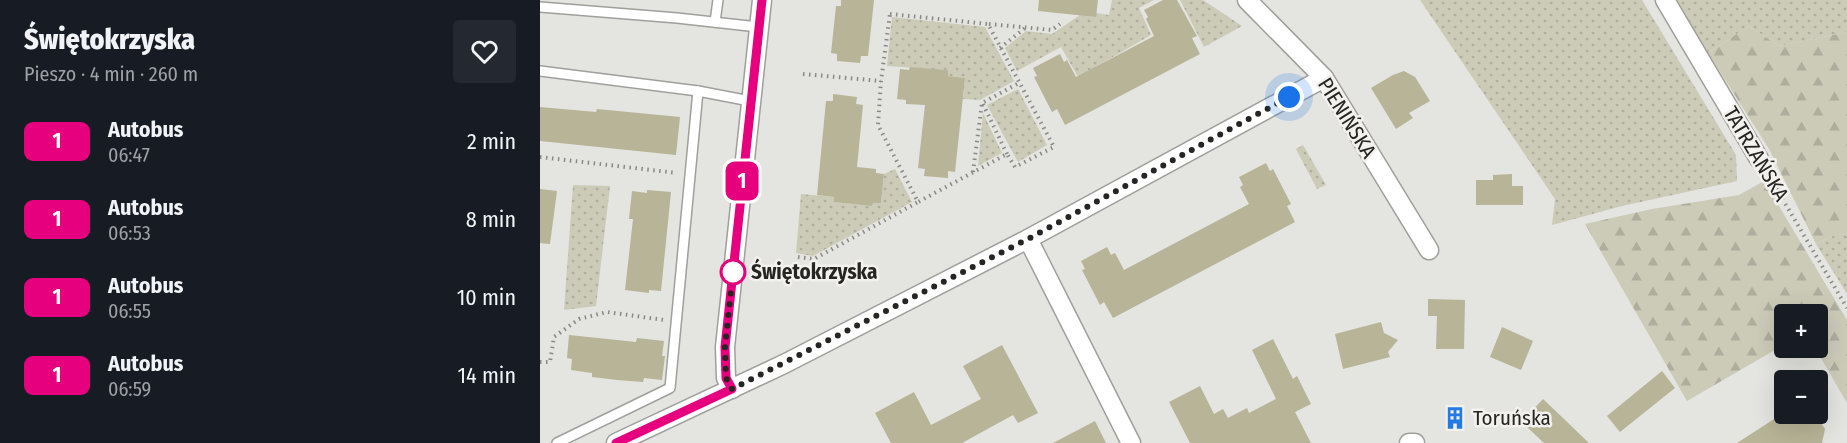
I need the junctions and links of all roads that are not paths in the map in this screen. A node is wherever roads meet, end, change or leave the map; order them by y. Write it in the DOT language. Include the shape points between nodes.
graph roads {
  1 [pos="718,0"];
  2 [pos="762,0"];
  3 [pos="1247,0"];
  4 [pos="1665,0"];
  5 [pos="540,8"];
  6 [pos="715,22"];
  7 [pos="758,27"];
  8 [pos="540,71"];
  9 [pos="1324,78"];
  10 [pos="698,91"];
  11 [pos="750,100"];
  12 [pos="1759,159"];
  13 [pos="1028,239"];
  14 [pos="1428,250"];
  15 [pos="732,389"];
  16 [pos="557,443"];
  17 [pos="616,443"];
  18 [pos="1131,443"];
  19 [pos="1409,443"];
  20 [pos="1415,443"];
  1 -- 6 [label="lane"];
  2 -- 7 [label="street"];
  3 -- 9 [label="street, PIENIŃSKA"];
  4 -- 12 [label="street, TATRZAŃSKA"];
  5 -- 6 [label="lane"];
  6 -- 7 [label="lane"];
  7 -- 11 [label="street"];
  8 -- 10 [label="lane"];
  9 -- 13 [label="street"];
  9 -- 14 [label="street, PIENIŃSKA"];
  10 -- 11 [label="lane"];
  10 -- 16 [label="lane" via="670,388"];
  11 -- 15 [label="street" via="725,347 726,378"];
  13 -- 15 [label="street"];
  13 -- 18 [label="street"];
  15 -- 17 [label="street"];
  19 -- 20 [label="street"];
}
